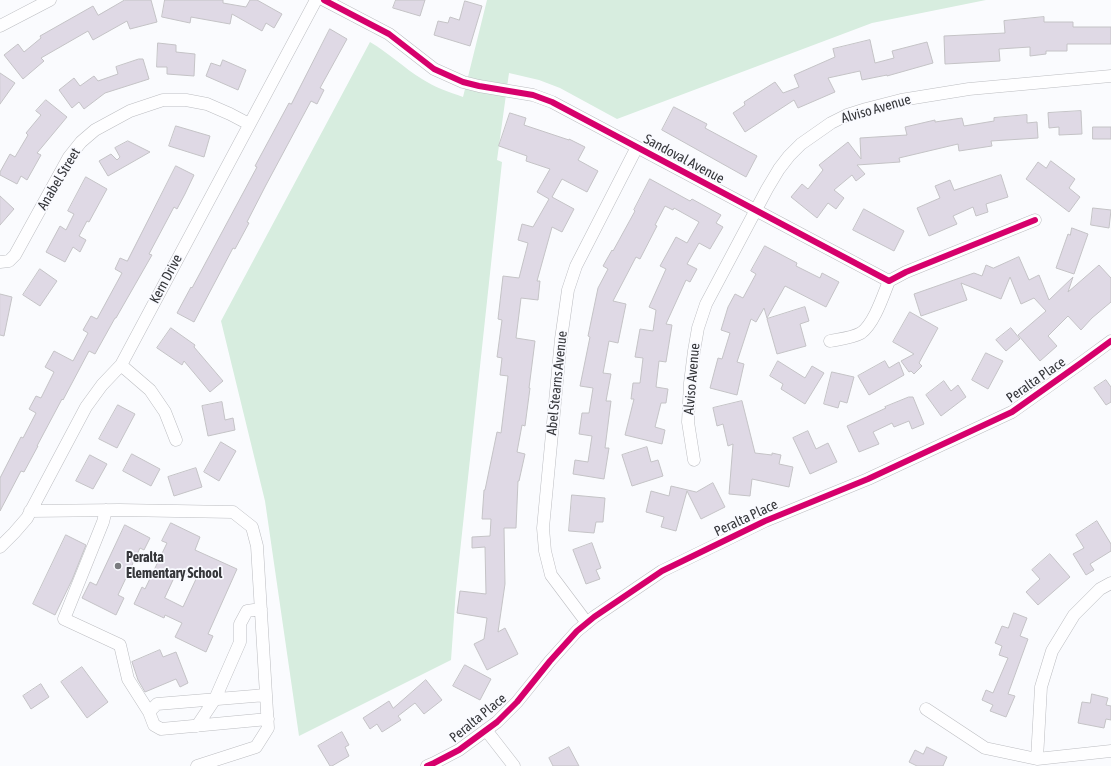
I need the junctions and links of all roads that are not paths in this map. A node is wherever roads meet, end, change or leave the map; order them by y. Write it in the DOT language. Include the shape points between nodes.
graph roads {
  1 [pos="50,0"];
  2 [pos="316,0"];
  3 [pos="324,0"];
  4 [pos="0,26"];
  5 [pos="1111,76"];
  6 [pos="249,124"];
  7 [pos="637,147"];
  8 [pos="755,210"];
  9 [pos="1035,220"];
  10 [pos="0,262"];
  11 [pos="889,281"];
  12 [pos="830,341"];
  13 [pos="1111,341"];
  14 [pos="121,365"];
  15 [pos="176,440"];
  16 [pos="694,460"];
  17 [pos="106,510"];
  18 [pos="30,511"];
  19 [pos="0,547"];
  20 [pos="1111,583"];
  21 [pos="261,609"];
  22 [pos="587,623"];
  23 [pos="266,694"];
  24 [pos="215,700"];
  25 [pos="926,709"];
  26 [pos="149,712"];
  27 [pos="268,719"];
  28 [pos="197,726"];
  29 [pos="486,730"];
  30 [pos="1111,751"];
  31 [pos="1037,759"];
  32 [pos="197,766"];
  33 [pos="427,766"];
  34 [pos="514,766"];
  1 -- 4 [label="street"];
  2 -- 6 [label="street, Kern Drive"];
  3 -- 7 [label="street, Sandoval Avenue" via="389,34 434,69 463,82 533,95 552,102"];
  5 -- 8 [label="street, Alviso Avenue" via="969,89 901,100 847,115 816,133 789,156"];
  6 -- 10 [label="street, Anabel Street" via="207,104 186,100 164,100 148,104 113,120 95,130 69,157 15,256"];
  6 -- 14 [label="street, Kern Drive"];
  7 -- 8 [label="street, Sandoval Avenue"];
  7 -- 22 [label="street, Abel Stearns Avenue" via="576,266 568,290 561,339 543,528 545,552 551,575"];
  8 -- 11 [label="street, Sandoval Avenue"];
  8 -- 16 [label="street, Alviso Avenue" via="706,304 698,328 690,383 688,422"];
  9 -- 11 [label="street"];
  11 -- 12 [label="street" via="868,326 851,337"];
  13 -- 22 [label="street, Peralta Place" via="1012,412 868,479 765,521 662,571"];
  14 -- 15 [label="street" via="150,390 164,412"];
  14 -- 18 [label="street, Kern Drive" via="86,407"];
  17 -- 18 [label="street"];
  17 -- 21 [label="street" via="233,512 252,527 257,546"];
  17 -- 26 [label="street" via="64,619 120,645 128,679"];
  18 -- 19 [label="street, Kern Drive" via="27,518"];
  20 -- 31 [label="street" via="1100,589 1074,615 1052,651 1041,687"];
  21 -- 23 [label="street"];
  21 -- 24 [label="street" via="247,610 240,624 240,642"];
  22 -- 29 [label="street, Peralta Place" via="550,661 517,702"];
  23 -- 24 [label="street"];
  23 -- 27 [label="street"];
  24 -- 26 [label="street" via="157,704"];
  24 -- 28 [label="street"];
  25 -- 31 [label="street" via="985,748"];
  26 -- 28 [label="street" via="154,725 161,729"];
  27 -- 28 [label="street"];
  27 -- 32 [label="street" via="268,728 256,747"];
  29 -- 33 [label="street, Peralta Place" via="459,750"];
  29 -- 34 [label="street"];
  30 -- 31 [label="street"];
}
